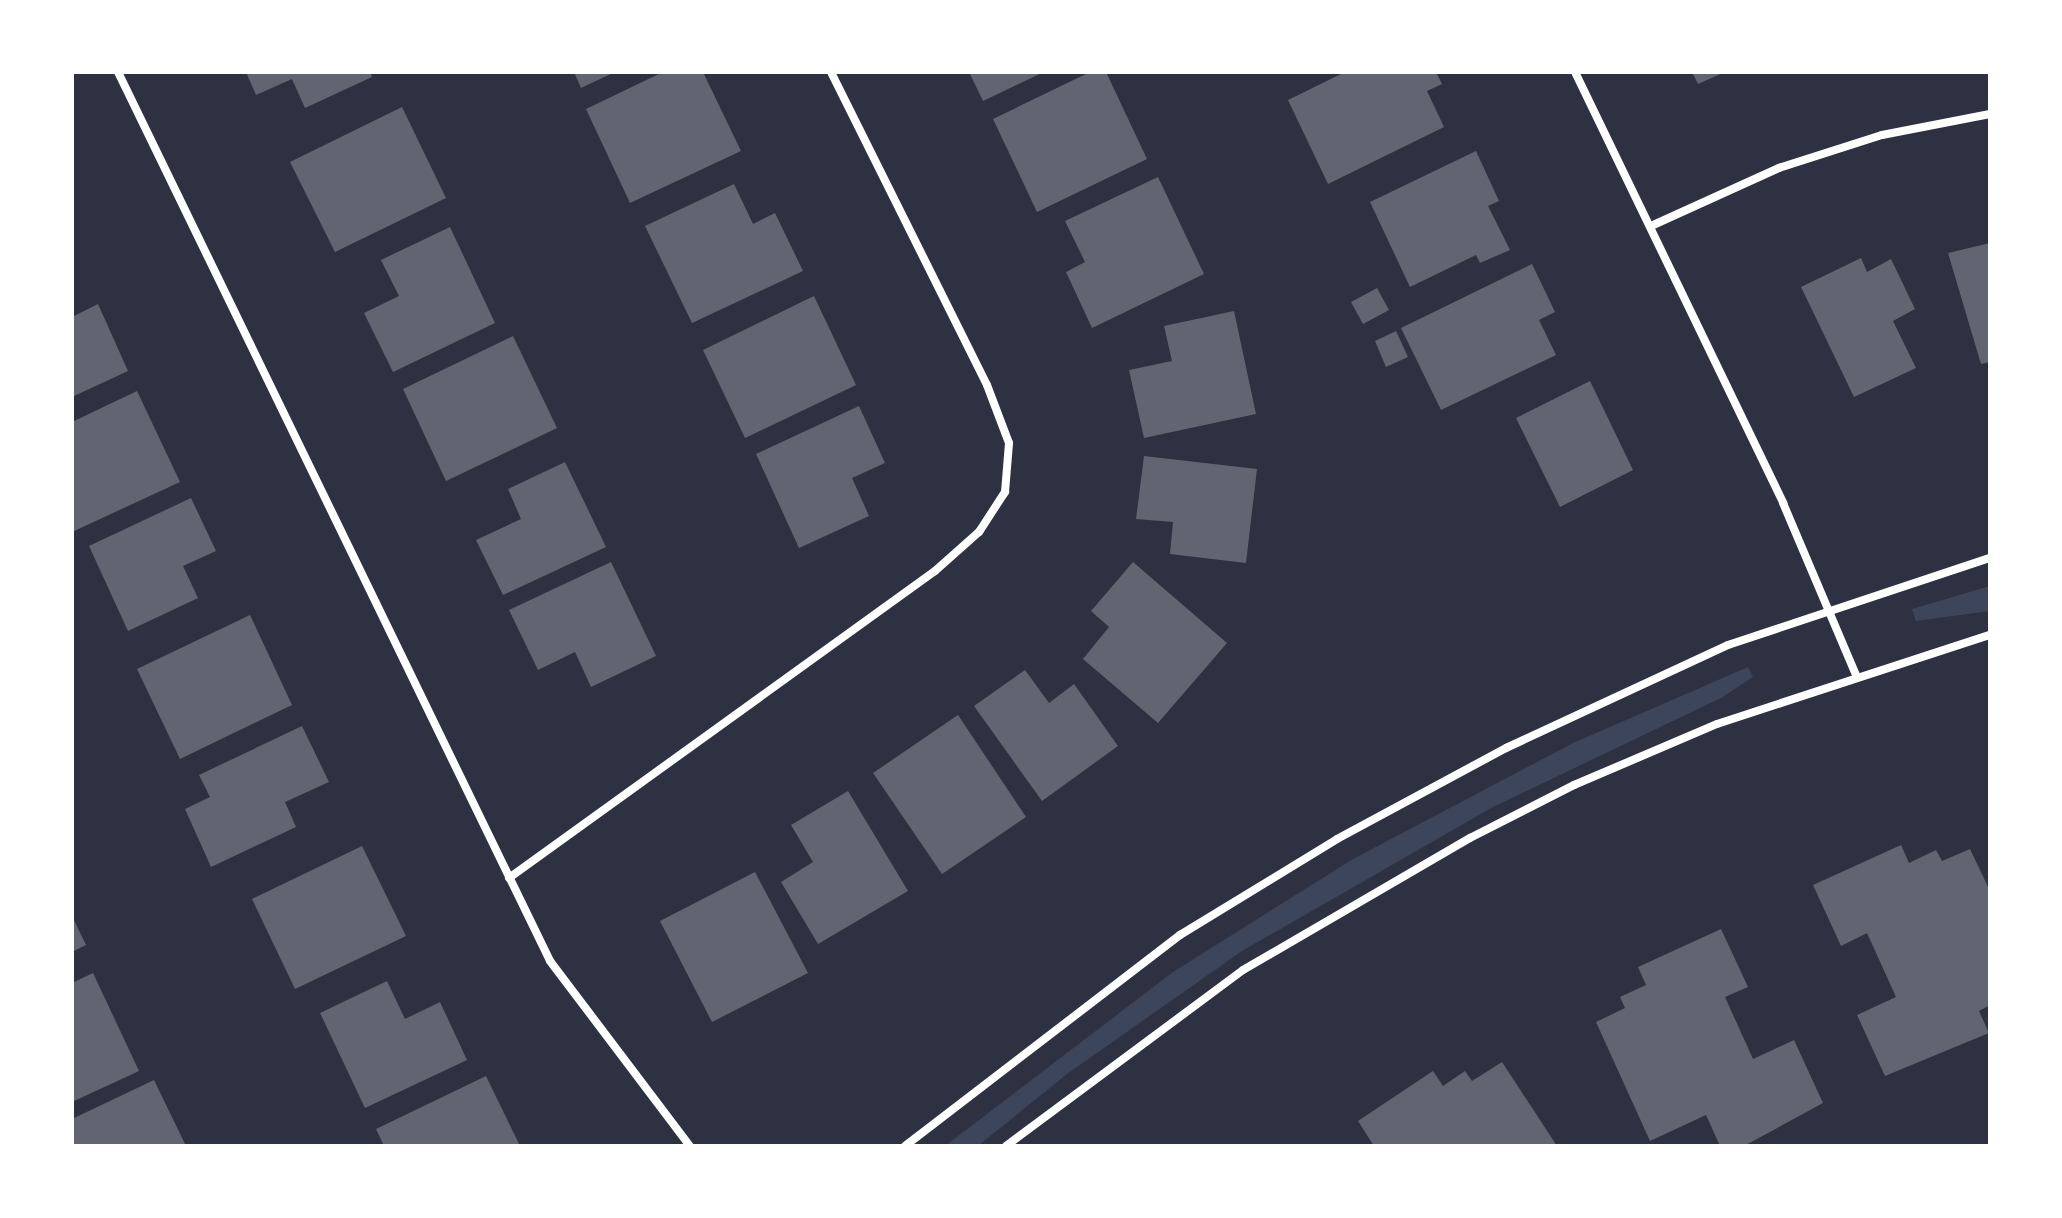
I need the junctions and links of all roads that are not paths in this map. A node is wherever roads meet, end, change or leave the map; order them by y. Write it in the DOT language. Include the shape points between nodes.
graph roads {
  1 [pos="118,72"];
  2 [pos="831,72"];
  3 [pos="1575,72"];
  4 [pos="1990,114"];
  5 [pos="1651,226"];
  6 [pos="1990,558"];
  7 [pos="1829,610"];
  8 [pos="1990,635"];
  9 [pos="1857,677"];
  10 [pos="509,878"];
  11 [pos="690,1146"];
  12 [pos="905,1146"];
  13 [pos="1006,1146"];
  1 -- 10 [label="street"];
  2 -- 10 [label="street" via="987,385 1009,443 1005,492 979,532 935,571"];
  3 -- 5 [label="street"];
  4 -- 5 [label="street" via="1882,135 1779,168"];
  5 -- 7 [label="street"];
  6 -- 7 [label="street"];
  7 -- 9 [label="street"];
  7 -- 12 [label="street" via="1635,686 1337,839 1180,935"];
  8 -- 9 [label="street"];
  9 -- 13 [label="street" via="1717,724 1574,785 1363,897 1243,970"];
  10 -- 11 [label="street" via="550,961"];
}
